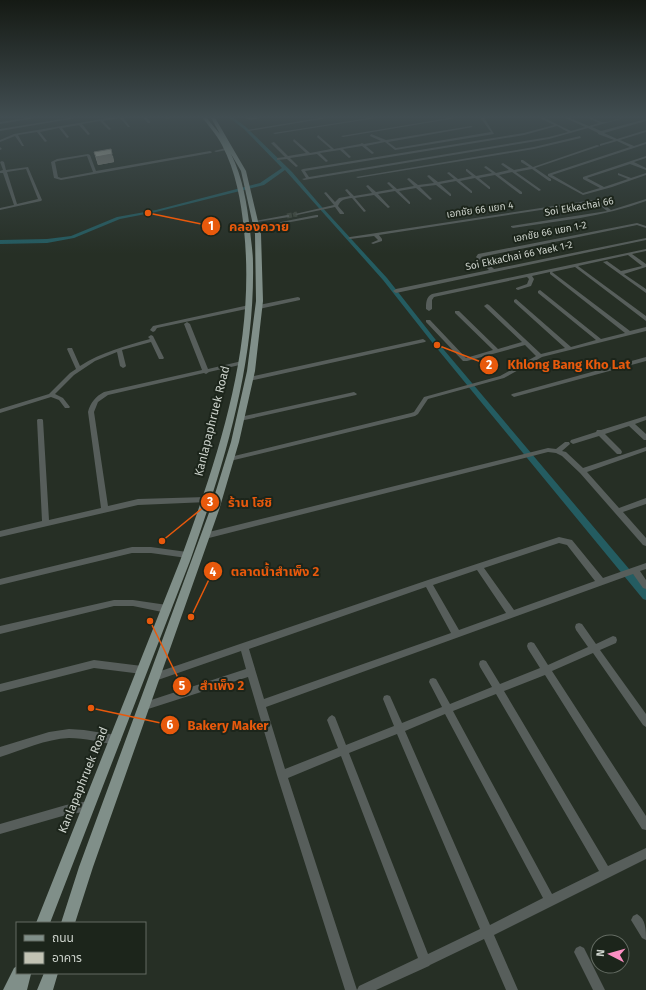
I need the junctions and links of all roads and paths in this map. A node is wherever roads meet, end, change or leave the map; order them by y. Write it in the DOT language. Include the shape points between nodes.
graph roads {
  1 [pos="2,162"];
  2 [pos="53,162"];
  3 [pos="90,162"];
  4 [pos="154,162"];
  5 [pos="232,162"];
  6 [pos="238,162"];
  7 [pos="293,162"];
  8 [pos="347,162"];
  9 [pos="406,162"];
  10 [pos="448,162"];
  11 [pos="524,162"];
  12 [pos="549,162"];
  13 [pos="587,162"];
  14 [pos="630,162"];
  15 [pos="503,164"];
  16 [pos="296,166"];
  17 [pos="486,166"];
  18 [pos="532,168"];
  19 [pos="646,169"];
  20 [pos="467,170"];
  21 [pos="2,171"];
  22 [pos="513,171"];
  23 [pos="449,172"];
  24 [pos="94,173"];
  25 [pos="496,174"];
  26 [pos="619,174"];
  27 [pos="646,174"];
  28 [pos="429,176"];
  29 [pos="358,177"];
  30 [pos="476,177"];
  31 [pos="410,179"];
  32 [pos="631,179"];
  33 [pos="457,180"];
  34 [pos="390,183"];
  35 [pos="437,183"];
  36 [pos="368,186"];
  37 [pos="560,186"];
  38 [pos="245,187"];
  39 [pos="417,187"];
  40 [pos="489,188"];
  41 [pos="603,188"];
  42 [pos="347,190"];
  43 [pos="397,190"];
  44 [pos="539,190"];
  45 [pos="572,191"];
  46 [pos="471,192"];
  47 [pos="326,193"];
  48 [pos="521,193"];
  49 [pos="374,194"];
  50 [pos="450,195"];
  51 [pos="354,197"];
  52 [pos="430,199"];
  53 [pos="646,200"];
  54 [pos="588,202"];
  55 [pos="409,203"];
  56 [pos="16,206"];
  57 [pos="336,206"];
  58 [pos="388,207"];
  59 [pos="0,209"];
  60 [pos="364,211"];
  61 [pos="610,211"];
  62 [pos="342,213"];
  63 [pos="297,214"];
  64 [pos="514,214"];
  65 [pos="287,216"];
  66 [pos="316,216"];
  67 [pos="518,218"];
  68 [pos="523,221"];
  69 [pos="258,224"];
  70 [pos="528,225"];
  71 [pos="513,227"];
  72 [pos="646,227"];
  73 [pos="376,235"];
  74 [pos="350,238"];
  75 [pos="646,239"];
  76 [pos="373,243"];
  77 [pos="646,250"];
  78 [pos="630,255"];
  79 [pos="563,256"];
  80 [pos="605,262"];
  81 [pos="575,266"];
  82 [pos="646,266"];
  83 [pos="493,271"];
  84 [pos="552,273"];
  85 [pos="620,274"];
  86 [pos="529,276"];
  87 [pos="518,289"];
  88 [pos="396,291"];
  89 [pos="646,291"];
  90 [pos="540,292"];
  91 [pos="298,299"];
  92 [pos="516,301"];
  93 [pos="487,306"];
  94 [pos="254,307"];
  95 [pos="430,308"];
  96 [pos="457,312"];
  97 [pos="646,319"];
  98 [pos="428,321"];
  99 [pos="187,324"];
  100 [pos="646,329"];
  101 [pos="153,330"];
  102 [pos="629,333"];
  103 [pos="423,341"];
  104 [pos="600,341"];
  105 [pos="526,343"];
  106 [pos="70,349"];
  107 [pos="119,349"];
  108 [pos="570,349"];
  109 [pos="497,351"];
  110 [pos="540,356"];
  111 [pos="161,358"];
  112 [pos="646,359"];
  113 [pos="242,364"];
  114 [pos="123,366"];
  115 [pos="79,369"];
  116 [pos="206,372"];
  117 [pos="249,379"];
  118 [pos="354,394"];
  119 [pos="51,395"];
  120 [pos="514,395"];
  121 [pos="67,407"];
  122 [pos="0,411"];
  123 [pos="646,418"];
  124 [pos="240,419"];
  125 [pos="40,420"];
  126 [pos="630,423"];
  127 [pos="599,432"];
  128 [pos="646,438"];
  129 [pos="646,449"];
  130 [pos="557,451"];
  131 [pos="619,452"];
  132 [pos="230,459"];
  133 [pos="582,471"];
  134 [pos="206,500"];
  135 [pos="646,501"];
  136 [pos="105,510"];
  137 [pos="617,511"];
  138 [pos="46,523"];
  139 [pos="0,534"];
  140 [pos="205,536"];
  141 [pos="646,544"];
  142 [pos="187,555"];
  143 [pos="646,566"];
  144 [pos="479,567"];
  145 [pos="634,571"];
  146 [pos="600,581"];
  147 [pos="0,582"];
  148 [pos="428,583"];
  149 [pos="646,586"];
  150 [pos="167,609"];
  151 [pos="512,614"];
  152 [pos="579,627"];
  153 [pos="0,630"];
  154 [pos="457,635"];
  155 [pos="613,640"];
  156 [pos="531,646"];
  157 [pos="244,647"];
  158 [pos="594,649"];
  159 [pos="483,664"];
  160 [pos="142,670"];
  161 [pos="546,670"];
  162 [pos="251,672"];
  163 [pos="155,677"];
  164 [pos="433,682"];
  165 [pos="0,688"];
  166 [pos="497,690"];
  167 [pos="387,699"];
  168 [pos="261,705"];
  169 [pos="145,706"];
  170 [pos="448,709"];
  171 [pos="332,720"];
  172 [pos="646,722"];
  173 [pos="399,728"];
  174 [pos="116,740"];
  175 [pos="344,750"];
  176 [pos="0,752"];
  177 [pos="282,775"];
  178 [pos="89,806"];
  179 [pos="646,826"];
  180 [pos="0,829"];
  181 [pos="646,853"];
  182 [pos="606,873"];
  183 [pos="550,901"];
  184 [pos="637,920"];
  185 [pos="43,922"];
  186 [pos="68,922"];
  187 [pos="487,932"];
  188 [pos="646,934"];
  189 [pos="580,952"];
  190 [pos="425,962"];
  191 [pos="19,974"];
  192 [pos="25,974"];
  193 [pos="51,974"];
  194 [pos="11,990"];
  195 [pos="19,990"];
  196 [pos="45,990"];
  197 [pos="351,990"];
  198 [pos="363,990"];
  199 [pos="512,990"];
  200 [pos="599,990"];
  1 -- 21 [label="street"];
  2 -- 24 [label="street" via="57,178"];
  3 -- 24 [label="street"];
  4 -- 24 [label="street"];
  5 -- 38 [label="main road, Kanlapaphruek Road"];
  6 -- 38 [label="main road, Kanlapaphruek Road"];
  7 -- 16 [label="street"];
  8 -- 9 [label="street" via="303,170 306,179"];
  10 -- 29 [label="street"];
  11 -- 18 [label="street"];
  12 -- 18 [label="street"];
  13 -- 41 [label="street" via="549,175 583,194"];
  14 -- 19 [label="street"];
  14 -- 41 [label="street" via="584,178"];
  15 -- 22 [label="street"];
  17 -- 25 [label="street"];
  18 -- 22 [label="street"];
  18 -- 37 [label="street"];
  20 -- 30 [label="street"];
  21 -- 56 [label="street"];
  21 -- 56 [label="street" via="28,168 40,200"];
  22 -- 25 [label="street"];
  22 -- 44 [label="street"];
  23 -- 33 [label="street"];
  25 -- 30 [label="street"];
  25 -- 48 [label="street"];
  26 -- 32 [label="street"];
  27 -- 32 [label="street"];
  28 -- 35 [label="street"];
  30 -- 33 [label="street"];
  30 -- 40 [label="street"];
  31 -- 39 [label="street"];
  32 -- 41 [label="street"];
  33 -- 35 [label="street"];
  33 -- 46 [label="street"];
  34 -- 43 [label="street"];
  35 -- 39 [label="street"];
  35 -- 50 [label="street"];
  36 -- 49 [label="street"];
  38 -- 69 [label="main road, Kanlapaphruek Road"];
  38 -- 94 [label="main road, Kanlapaphruek Road"];
  39 -- 43 [label="street"];
  39 -- 52 [label="street"];
  42 -- 51 [label="street"];
  43 -- 49 [label="street"];
  43 -- 55 [label="street"];
  45 -- 54 [label="street"];
  47 -- 57 [label="street"];
  49 -- 51 [label="street"];
  49 -- 58 [label="street"];
  51 -- 57 [label="street" via="340,199"];
  51 -- 60 [label="street"];
  53 -- 61 [label="street, Soi Ekkachai 66"];
  54 -- 61 [label="street, เอกชัย 66 แยก 4" via="598,202"];
  54 -- 64 [label="street, เอกชัย 66 แยก 4"];
  56 -- 59 [label="street"];
  57 -- 62 [label="street"];
  57 -- 63 [label="street"];
  61 -- 70 [label="street, Soi Ekkachai 66"];
  64 -- 67 [label="street"];
  64 -- 73 [label="street, เอกชัย 66 แยก 4"];
  65 -- 69 [label="street"];
  66 -- 69 [label="street"];
  68 -- 70 [label="street"];
  69 -- 94 [label="main road, Kanlapaphruek Road" via="260,259"];
  70 -- 71 [label="street, Soi Ekkachai 66"];
  72 -- 83 [label="street, เอกชัย 66 แยก 1-2" via="637,224 480,255 478,257"];
  73 -- 74 [label="street, เอกชัย 66 แยก 4"];
  73 -- 76 [label="street" via="380,241"];
  75 -- 79 [label="street, Soi EkkaChai 66 Yaek 1-2"];
  77 -- 81 [label="street"];
  78 -- 82 [label="street"];
  79 -- 81 [label="street"];
  79 -- 83 [label="street, Soi EkkaChai 66 Yaek 1-2"];
  80 -- 85 [label="street"];
  81 -- 86 [label="street"];
  81 -- 97 [label="street"];
  82 -- 85 [label="street"];
  83 -- 88 [label="street, Soi EkkaChai 66 Yaek 1-2"];
  84 -- 102 [label="street"];
  85 -- 89 [label="street"];
  86 -- 87 [label="street" via="532,279 529,285"];
  86 -- 95 [label="street" via="432,296 429,300"];
  90 -- 104 [label="street"];
  91 -- 94 [label="street"];
  92 -- 108 [label="street"];
  93 -- 105 [label="street"];
  94 -- 101 [label="street" via="155,327"];
  94 -- 113 [label="main road, Kanlapaphruek Road"];
  94 -- 117 [label="main road, Kanlapaphruek Road"];
  96 -- 109 [label="street"];
  98 -- 109 [label="street" via="465,360"];
  99 -- 116 [label="street"];
  100 -- 102 [label="street"];
  102 -- 104 [label="street"];
  103 -- 117 [label="street"];
  104 -- 108 [label="street"];
  105 -- 109 [label="street"];
  105 -- 110 [label="street"];
  106 -- 115 [label="street"];
  107 -- 111 [label="street" via="152,339"];
  107 -- 114 [label="street"];
  107 -- 115 [label="street"];
  108 -- 110 [label="street"];
  110 -- 132 [label="street" via="502,377 426,398 412,415"];
  112 -- 120 [label="street"];
  113 -- 116 [label="street"];
  113 -- 134 [label="main road, Kanlapaphruek Road" via="224,444"];
  115 -- 119 [label="street"];
  116 -- 136 [label="street" via="106,393 92,406"];
  117 -- 124 [label="main road, Kanlapaphruek Road"];
  118 -- 124 [label="street"];
  119 -- 121 [label="street" via="61,399"];
  119 -- 122 [label="street"];
  123 -- 126 [label="street"];
  124 -- 132 [label="main road, Kanlapaphruek Road"];
  125 -- 138 [label="street"];
  126 -- 127 [label="street"];
  126 -- 128 [label="street"];
  127 -- 130 [label="street"];
  127 -- 131 [label="street"];
  129 -- 133 [label="street"];
  130 -- 133 [label="street" via="564,454"];
  130 -- 140 [label="street" via="531,453"];
  132 -- 140 [label="main road, Kanlapaphruek Road"];
  133 -- 137 [label="street"];
  134 -- 136 [label="street" via="143,501"];
  134 -- 142 [label="main road, Kanlapaphruek Road"];
  135 -- 137 [label="street"];
  136 -- 138 [label="street"];
  137 -- 141 [label="street"];
  138 -- 139 [label="street"];
  140 -- 163 [label="main road, Kanlapaphruek Road"];
  142 -- 147 [label="street" via="132,550"];
  142 -- 150 [label="main road, Kanlapaphruek Road"];
  143 -- 145 [label="street"];
  144 -- 146 [label="street" via="559,540 566,540"];
  144 -- 148 [label="street"];
  144 -- 151 [label="street"];
  145 -- 146 [label="street"];
  145 -- 149 [label="street"];
  146 -- 151 [label="street"];
  148 -- 154 [label="street"];
  148 -- 157 [label="street"];
  150 -- 153 [label="street" via="133,603 114,603"];
  150 -- 160 [label="main road, Kanlapaphruek Road"];
  151 -- 154 [label="street"];
  152 -- 158 [label="street"];
  154 -- 168 [label="street"];
  155 -- 158 [label="street"];
  156 -- 161 [label="street"];
  157 -- 162 [label="street"];
  157 -- 163 [label="street"];
  158 -- 161 [label="street"];
  158 -- 172 [label="street"];
  159 -- 166 [label="street"];
  160 -- 165 [label="street" via="94,664"];
  160 -- 174 [label="main road, Kanlapaphruek Road"];
  161 -- 166 [label="street"];
  161 -- 179 [label="street"];
  162 -- 168 [label="street"];
  162 -- 169 [label="street"];
  163 -- 169 [label="main road, Kanlapaphruek Road"];
  164 -- 170 [label="street"];
  166 -- 170 [label="street"];
  166 -- 182 [label="street"];
  167 -- 173 [label="street"];
  168 -- 177 [label="street"];
  169 -- 186 [label="main road, Kanlapaphruek Road"];
  170 -- 173 [label="street"];
  170 -- 183 [label="street"];
  171 -- 175 [label="street"];
  173 -- 175 [label="street"];
  173 -- 187 [label="street"];
  174 -- 176 [label="street" via="64,734"];
  174 -- 178 [label="main road, Kanlapaphruek Road"];
  175 -- 177 [label="street"];
  175 -- 190 [label="street"];
  177 -- 197 [label="street"];
  178 -- 180 [label="street"];
  178 -- 185 [label="main road, Kanlapaphruek Road"];
  181 -- 182 [label="street"];
  182 -- 183 [label="street"];
  183 -- 187 [label="street"];
  184 -- 188 [label="street"];
  187 -- 190 [label="street"];
  187 -- 199 [label="street"];
  189 -- 200 [label="street"];
  190 -- 198 [label="street"];
  191 -- 194 [label="main road"];
  192 -- 195 [label="main road"];
  193 -- 196 [label="main road"];
}
